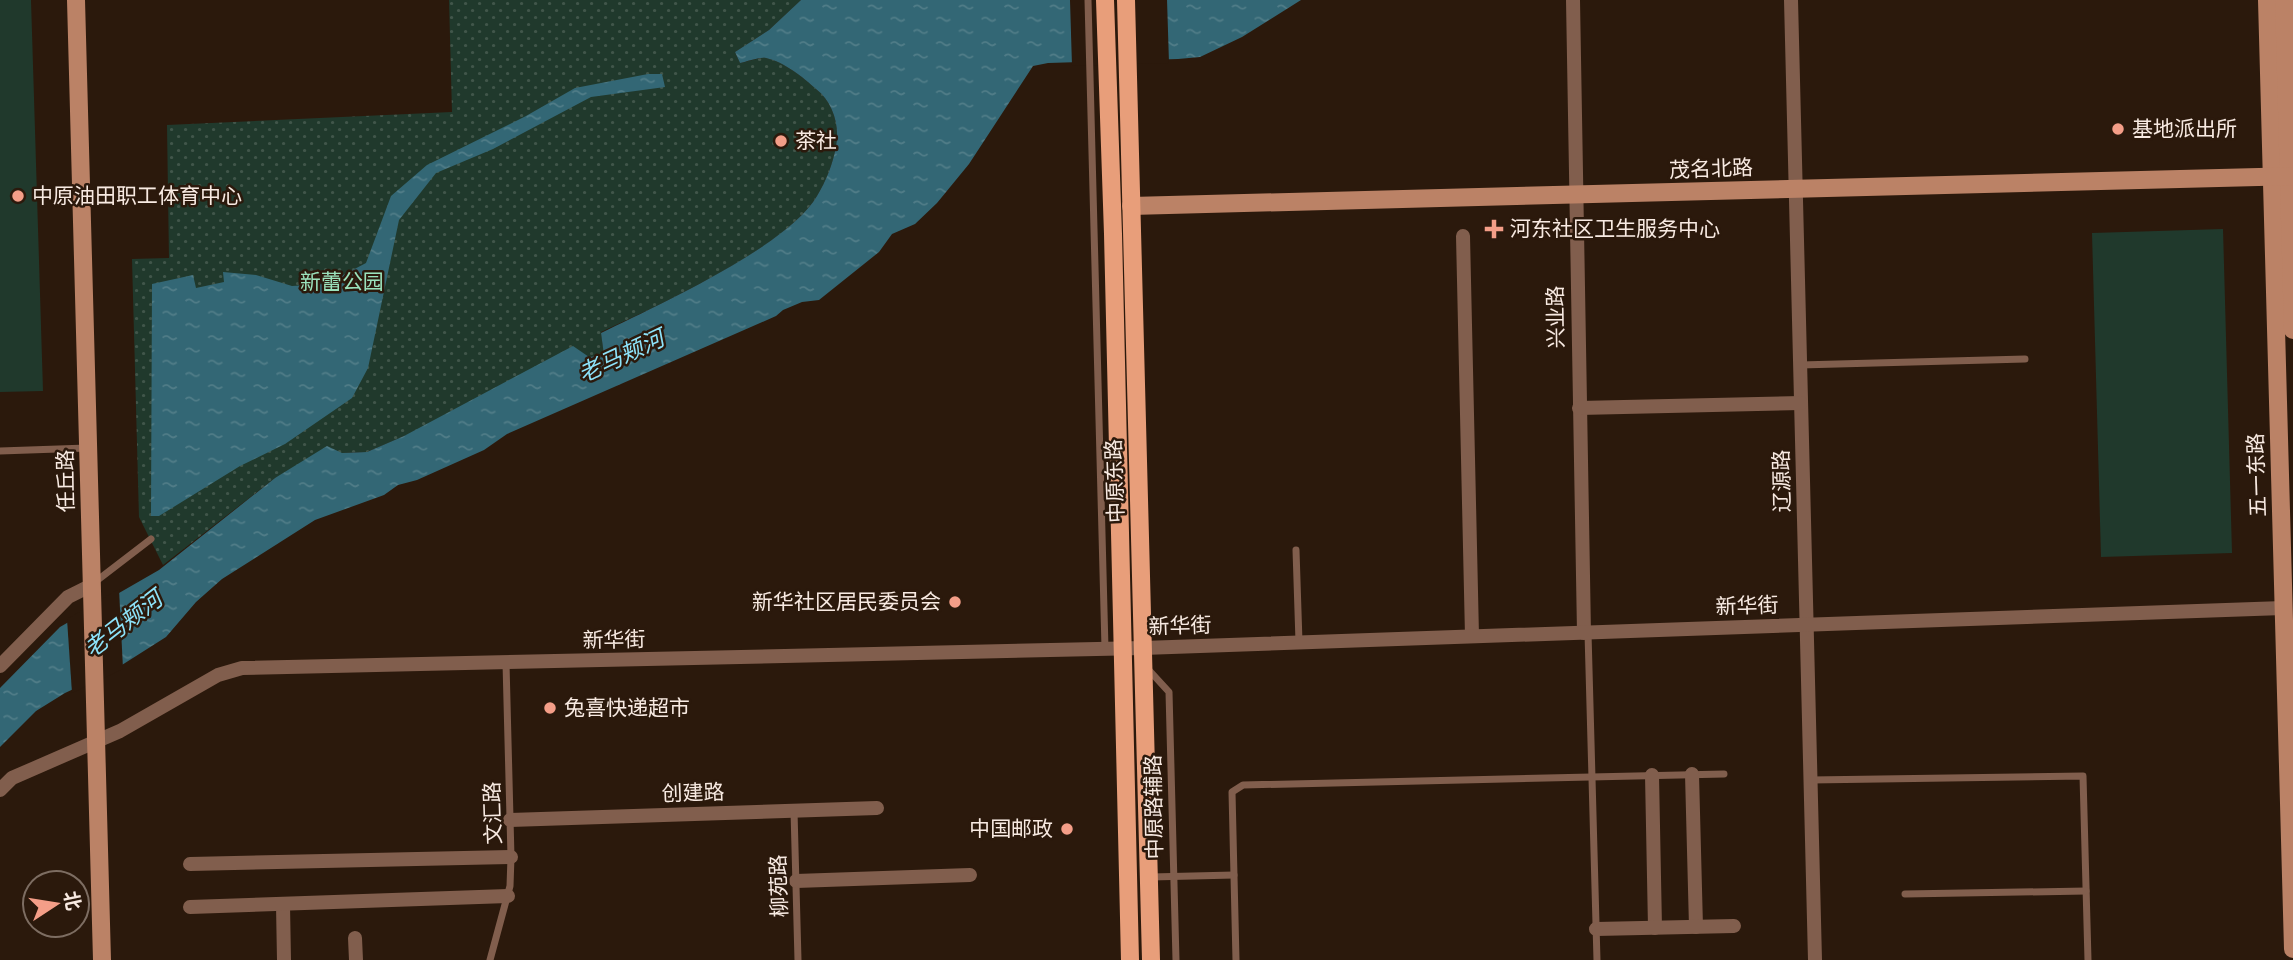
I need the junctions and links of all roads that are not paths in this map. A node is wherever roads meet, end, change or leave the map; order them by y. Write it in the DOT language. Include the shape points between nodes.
graph roads {
  1 [pos="76,0"];
  2 [pos="1088,0"];
  3 [pos="1105,0"];
  4 [pos="1126,0"];
  5 [pos="1573,0"];
  6 [pos="1791,0"];
  7 [pos="2267,0"];
  8 [pos="2284,0"];
  9 [pos="2284,177"];
  10 [pos="1796,189"];
  11 [pos="1575,195"];
  12 [pos="1131,206"];
  13 [pos="1464,236"];
  14 [pos="2293,330"];
  15 [pos="2025,359"];
  16 [pos="1800,365"];
  17 [pos="1801,403"];
  18 [pos="1579,408"];
  19 [pos="88,448"];
  20 [pos="0,451"];
  21 [pos="151,539"];
  22 [pos="1296,550"];
  23 [pos="92,590"];
  24 [pos="2287,605"];
  25 [pos="1807,625"];
  26 [pos="1586,633"];
  27 [pos="1472,636"];
  28 [pos="1299,643"];
  29 [pos="1113,649"];
  30 [pos="1143,656"];
  31 [pos="506,663"];
  32 [pos="0,666"];
  33 [pos="96,740"];
  34 [pos="1692,774"];
  35 [pos="1724,774"];
  36 [pos="1652,775"];
  37 [pos="1592,777"];
  38 [pos="1811,780"];
  39 [pos="0,790"];
  40 [pos="877,808"];
  41 [pos="794,811"];
  42 [pos="510,820"];
  43 [pos="512,857"];
  44 [pos="190,864"];
  45 [pos="970,875"];
  46 [pos="1234,876"];
  47 [pos="1149,877"];
  48 [pos="1174,877"];
  49 [pos="796,881"];
  50 [pos="2086,891"];
  51 [pos="1905,894"];
  52 [pos="508,896"];
  53 [pos="282,905"];
  54 [pos="190,907"];
  55 [pos="1734,926"];
  56 [pos="1696,927"];
  57 [pos="1655,928"];
  58 [pos="1596,929"];
  59 [pos="355,938"];
  60 [pos="2293,949"];
  61 [pos="102,960"];
  62 [pos="285,960"];
  63 [pos="356,960"];
  64 [pos="491,960"];
  65 [pos="798,960"];
  66 [pos="1130,960"];
  67 [pos="1151,960"];
  68 [pos="1176,960"];
  69 [pos="1236,960"];
  70 [pos="1597,960"];
  71 [pos="1815,960"];
  72 [pos="2088,960"];
  1 -- 19 [label="street, 任丘路"];
  2 -- 29 [label="lane"];
  3 -- 29 [label="main road, 中原东路"];
  4 -- 12 [label="main road, 中原东路"];
  5 -- 11 [label="street, 兴业路"];
  6 -- 10 [label="street, 辽源路"];
  7 -- 9 [label="street, 五一东路"];
  8 -- 9 [label="street, 五一东路"];
  9 -- 10 [label="street, 茂名北路"];
  9 -- 14 [label="street, 五一东路"];
  9 -- 24 [label="street, 五一东路" via="2281,411"];
  10 -- 11 [label="street, 茂名北路"];
  10 -- 16 [label="street, 辽源路"];
  11 -- 12 [label="street, 茂名北路"];
  11 -- 18 [label="street, 兴业路"];
  12 -- 30 [label="main road, 中原东路"];
  13 -- 27 [label="street"];
  15 -- 16 [label="lane"];
  16 -- 17 [label="street, 辽源路"];
  17 -- 18 [label="street"];
  17 -- 25 [label="street, 辽源路"];
  18 -- 26 [label="street, 兴业路"];
  19 -- 20 [label="lane"];
  19 -- 23 [label="street, 任丘路"];
  21 -- 23 [label="lane"];
  22 -- 28 [label="lane"];
  23 -- 32 [label="street" via="68,597"];
  23 -- 33 [label="street, 任丘路"];
  24 -- 25 [label="street, 新华街"];
  24 -- 60 [label="street, 五一东路"];
  25 -- 26 [label="street, 新华街"];
  25 -- 38 [label="street, 辽源路"];
  26 -- 27 [label="street, 新华街"];
  26 -- 37 [label="lane"];
  27 -- 28 [label="street, 新华街"];
  28 -- 30 [label="street, 新华街"];
  29 -- 30 [label="street, 新华街"];
  29 -- 31 [label="street, 新华街"];
  29 -- 66 [label="main road, 中原东路"];
  30 -- 47 [label="main road, 中原东路"];
  30 -- 48 [label="lane, 中原路辅路" via="1169,692"];
  31 -- 33 [label="street, 新华街" via="242,668 218,675"];
  31 -- 42 [label="lane, 文汇路"];
  33 -- 39 [label="street, 新华街" via="12,778"];
  33 -- 61 [label="street, 任丘路"];
  34 -- 35 [label="lane"];
  34 -- 36 [label="lane"];
  34 -- 56 [label="street"];
  36 -- 37 [label="lane"];
  36 -- 57 [label="street"];
  37 -- 46 [label="lane" via="1243,785 1232,792"];
  37 -- 58 [label="lane"];
  38 -- 50 [label="lane" via="2084,776"];
  38 -- 71 [label="street, 辽源路"];
  40 -- 41 [label="street, 创建路"];
  41 -- 42 [label="street, 创建路"];
  41 -- 49 [label="lane, 柳苑路"];
  42 -- 43 [label="lane, 文汇路"];
  43 -- 44 [label="street"];
  43 -- 52 [label="lane, 文汇路"];
  45 -- 49 [label="street"];
  46 -- 48 [label="lane"];
  46 -- 69 [label="lane"];
  47 -- 48 [label="lane"];
  47 -- 67 [label="main road, 中原东路"];
  48 -- 68 [label="lane, 中原路辅路"];
  49 -- 65 [label="lane, 柳苑路"];
  50 -- 51 [label="lane"];
  50 -- 72 [label="lane"];
  52 -- 53 [label="street"];
  52 -- 64 [label="lane, 文汇路"];
  53 -- 54 [label="street"];
  53 -- 62 [label="street"];
  55 -- 56 [label="street"];
  56 -- 57 [label="street"];
  57 -- 58 [label="street"];
  58 -- 70 [label="lane"];
  59 -- 63 [label="street"];
}
